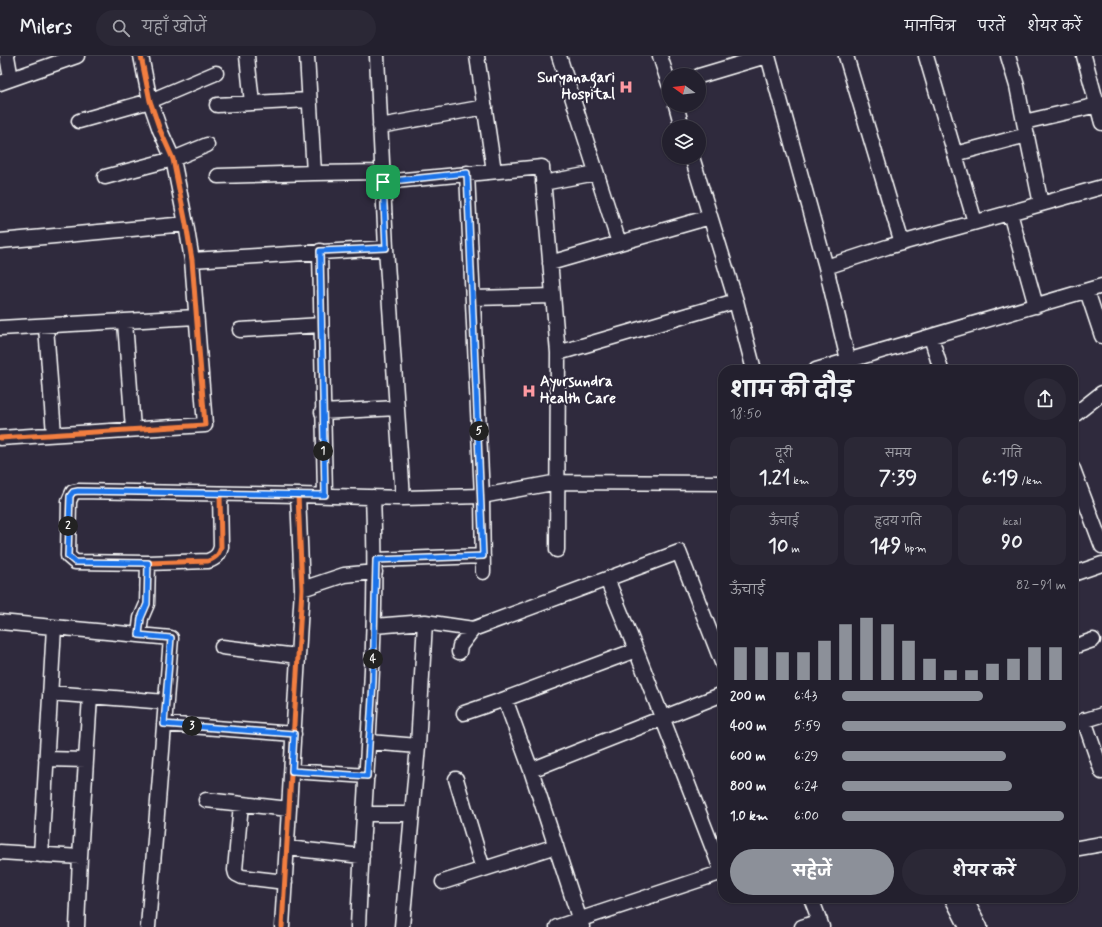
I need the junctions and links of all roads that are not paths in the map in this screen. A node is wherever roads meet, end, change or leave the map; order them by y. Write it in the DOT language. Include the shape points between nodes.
graph roads {
  1 [pos="6,56"];
  2 [pos="141,56"];
  3 [pos="247,56"];
  4 [pos="307,56"];
  5 [pos="377,56"];
  6 [pos="477,56"];
  7 [pos="559,56"];
  8 [pos="660,56"];
  9 [pos="767,56"];
  10 [pos="846,56"];
  11 [pos="926,56"];
  12 [pos="1008,56"];
  13 [pos="1084,56"];
  14 [pos="71,57"];
  15 [pos="664,68"];
  16 [pos="216,73"];
  17 [pos="706,74"];
  18 [pos="5,81"];
  19 [pos="309,100"];
  20 [pos="150,101"];
  21 [pos="252,103"];
  22 [pos="217,105"];
  23 [pos="1099,105"];
  24 [pos="485,107"];
  25 [pos="79,121"];
  26 [pos="1102,123"];
  27 [pos="380,126"];
  28 [pos="1026,129"];
  29 [pos="207,145"];
  30 [pos="955,154"];
  31 [pos="173,159"];
  32 [pos="694,164"];
  33 [pos="494,171"];
  34 [pos="596,172"];
  35 [pos="314,173"];
  36 [pos="467,173"];
  37 [pos="218,176"];
  38 [pos="105,177"];
  39 [pos="383,177"];
  40 [pos="543,183"];
  41 [pos="1102,187"];
  42 [pos="1041,204"];
  43 [pos="1010,213"];
  44 [pos="710,216"];
  45 [pos="975,222"];
  46 [pos="186,224"];
  47 [pos="0,241"];
  48 [pos="619,243"];
  49 [pos="902,243"];
  50 [pos="386,248"];
  51 [pos="320,251"];
  52 [pos="192,260"];
  53 [pos="550,263"];
  54 [pos="826,267"];
  55 [pos="1102,286"];
  56 [pos="1087,290"];
  57 [pos="553,296"];
  58 [pos="473,298"];
  59 [pos="736,301"];
  60 [pos="1036,306"];
  61 [pos="196,317"];
  62 [pos="125,322"];
  63 [pos="321,325"];
  64 [pos="46,327"];
  65 [pos="0,328"];
  66 [pos="240,330"];
  67 [pos="1102,336"];
  68 [pos="931,337"];
  69 [pos="558,353"];
  70 [pos="848,360"];
  71 [pos="753,365"];
  72 [pos="832,365"];
  73 [pos="939,365"];
  74 [pos="1102,393"];
  75 [pos="397,408"];
  76 [pos="322,412"];
  77 [pos="1078,412"];
  78 [pos="133,429"];
  79 [pos="54,434"];
  80 [pos="0,438"];
  81 [pos="558,482"];
  82 [pos="718,483"];
  83 [pos="220,494"];
  84 [pos="298,495"];
  85 [pos="325,495"];
  86 [pos="482,496"];
  87 [pos="373,497"];
  88 [pos="403,498"];
  89 [pos="1079,502"];
  90 [pos="1102,546"];
  91 [pos="557,550"];
  92 [pos="483,556"];
  93 [pos="148,563"];
  94 [pos="1102,564"];
  95 [pos="376,566"];
  96 [pos="483,572"];
  97 [pos="1078,572"];
  98 [pos="607,579"];
  99 [pos="302,589"];
  100 [pos="0,622"];
  101 [pos="424,622"];
  102 [pos="374,626"];
  103 [pos="54,627"];
  104 [pos="473,629"];
  105 [pos="139,635"];
  106 [pos="1093,640"];
  107 [pos="1078,645"];
  108 [pos="222,647"];
  109 [pos="636,650"];
  110 [pos="459,652"];
  111 [pos="718,652"];
  112 [pos="298,656"];
  113 [pos="50,692"];
  114 [pos="90,696"];
  115 [pos="718,696"];
  116 [pos="505,699"];
  117 [pos="166,702"];
  118 [pos="464,713"];
  119 [pos="1102,714"];
  120 [pos="662,718"];
  121 [pos="1079,722"];
  122 [pos="164,724"];
  123 [pos="294,734"];
  124 [pos="369,742"];
  125 [pos="418,746"];
  126 [pos="46,759"];
  127 [pos="86,760"];
  128 [pos="531,770"];
  129 [pos="292,771"];
  130 [pos="1102,772"];
  131 [pos="367,776"];
  132 [pos="456,780"];
  133 [pos="206,800"];
  134 [pos="241,804"];
  135 [pos="290,809"];
  136 [pos="364,814"];
  137 [pos="412,814"];
  138 [pos="1102,844"];
  139 [pos="556,846"];
  140 [pos="287,848"];
  141 [pos="1078,849"];
  142 [pos="0,852"];
  143 [pos="41,854"];
  144 [pos="362,856"];
  145 [pos="80,857"];
  146 [pos="718,862"];
  147 [pos="483,869"];
  148 [pos="718,873"];
  149 [pos="285,882"];
  150 [pos="443,882"];
  151 [pos="813,903"];
  152 [pos="955,903"];
  153 [pos="968,903"];
  154 [pos="581,923"];
  155 [pos="821,924"];
  156 [pos="76,927"];
  157 [pos="148,927"];
  158 [pos="282,927"];
  159 [pos="358,927"];
  160 [pos="402,927"];
  161 [pos="557,927"];
  162 [pos="802,927"];
  163 [pos="967,927"];
  164 [pos="980,927"];
  1 -- 18 [label="street"];
  2 -- 20 [label="street"];
  3 -- 21 [label="street"];
  4 -- 19 [label="street"];
  5 -- 27 [label="street"];
  6 -- 24 [label="street"];
  7 -- 34 [label="street"];
  8 -- 15 [label="street"];
  9 -- 17 [label="street"];
  9 -- 54 [label="street"];
  10 -- 49 [label="street"];
  11 -- 30 [label="street"];
  12 -- 28 [label="street"];
  13 -- 23 [label="street"];
  14 -- 18 [label="street"];
  16 -- 20 [label="street"];
  19 -- 21 [label="street"];
  19 -- 35 [label="street"];
  20 -- 25 [label="street"];
  20 -- 31 [label="street"];
  21 -- 22 [label="street"];
  23 -- 26 [label="street"];
  23 -- 28 [label="street"];
  24 -- 27 [label="street"];
  24 -- 33 [label="street"];
  27 -- 39 [label="street"];
  28 -- 30 [label="street"];
  28 -- 42 [label="street"];
  29 -- 31 [label="street"];
  30 -- 45 [label="street"];
  31 -- 38 [label="street"];
  31 -- 46 [label="street"];
  32 -- 44 [label="street"];
  33 -- 36 [label="street"];
  33 -- 40 [label="street" via="542,167"];
  34 -- 40 [label="street"];
  34 -- 48 [label="street"];
  35 -- 37 [label="street"];
  35 -- 39 [label="street"];
  36 -- 39 [label="street"];
  36 -- 58 [label="street"];
  39 -- 50 [label="street"];
  40 -- 53 [label="street"];
  41 -- 42 [label="street"];
  42 -- 43 [label="street"];
  43 -- 45 [label="street"];
  43 -- 60 [label="street"];
  44 -- 48 [label="street"];
  44 -- 59 [label="street"];
  45 -- 49 [label="street"];
  46 -- 47 [label="street"];
  46 -- 52 [label="street"];
  48 -- 53 [label="street"];
  49 -- 54 [label="street"];
  50 -- 51 [label="street"];
  50 -- 75 [label="street"];
  51 -- 52 [label="street"];
  51 -- 63 [label="street"];
  52 -- 61 [label="street"];
  53 -- 57 [label="street"];
  54 -- 70 [label="street"];
  55 -- 56 [label="street"];
  56 -- 60 [label="street"];
  56 -- 67 [label="street"];
  57 -- 58 [label="street"];
  57 -- 69 [label="street"];
  58 -- 86 [label="street"];
  59 -- 69 [label="street"];
  59 -- 71 [label="street"];
  60 -- 68 [label="street"];
  61 -- 62 [label="street"];
  61 -- 78 [label="street" via="205,424"];
  62 -- 64 [label="street"];
  62 -- 78 [label="street"];
  63 -- 66 [label="street"];
  63 -- 76 [label="street"];
  64 -- 65 [label="street"];
  64 -- 79 [label="street"];
  68 -- 70 [label="street"];
  68 -- 73 [label="street"];
  69 -- 81 [label="street"];
  70 -- 72 [label="street"];
  74 -- 77 [label="street"];
  75 -- 76 [label="street"];
  75 -- 88 [label="street"];
  76 -- 85 [label="street"];
  78 -- 79 [label="street"];
  79 -- 80 [label="street"];
  81 -- 82 [label="street"];
  81 -- 86 [label="street"];
  81 -- 91 [label="street"];
  83 -- 84 [label="street"];
  83 -- 93 [label="street" via="219,554 208,561"];
  83 -- 93 [label="street" via="73,492 69,501 70,559 75,562"];
  84 -- 85 [label="street"];
  84 -- 99 [label="street"];
  85 -- 87 [label="street"];
  86 -- 88 [label="street"];
  86 -- 92 [label="street"];
  87 -- 88 [label="street"];
  87 -- 95 [label="street"];
  89 -- 90 [label="street"];
  92 -- 95 [label="street"];
  92 -- 96 [label="street"];
  93 -- 105 [label="street" via="147,604 141,618"];
  94 -- 97 [label="street"];
  95 -- 99 [label="street"];
  95 -- 102 [label="street"];
  98 -- 104 [label="street"];
  98 -- 109 [label="street"];
  98 -- 111 [label="street" via="679,552"];
  99 -- 112 [label="street"];
  100 -- 103 [label="street"];
  101 -- 102 [label="street"];
  101 -- 104 [label="street"];
  101 -- 125 [label="street"];
  102 -- 124 [label="street"];
  103 -- 105 [label="street"];
  103 -- 113 [label="street"];
  104 -- 110 [label="street" via="460,646"];
  105 -- 117 [label="street" via="171,638"];
  106 -- 107 [label="street"];
  108 -- 112 [label="street"];
  109 -- 116 [label="street"];
  109 -- 120 [label="street"];
  112 -- 123 [label="street"];
  113 -- 114 [label="street"];
  113 -- 126 [label="street"];
  114 -- 117 [label="street"];
  114 -- 127 [label="street"];
  115 -- 120 [label="street"];
  116 -- 118 [label="street"];
  116 -- 128 [label="street"];
  117 -- 122 [label="street"];
  119 -- 121 [label="street"];
  120 -- 128 [label="street"];
  120 -- 146 [label="street"];
  121 -- 130 [label="street"];
  122 -- 123 [label="street"];
  122 -- 157 [label="street"];
  123 -- 129 [label="street"];
  124 -- 125 [label="street"];
  124 -- 131 [label="street"];
  125 -- 137 [label="street"];
  126 -- 127 [label="street"];
  126 -- 143 [label="street"];
  127 -- 145 [label="street"];
  128 -- 139 [label="street"];
  129 -- 131 [label="street"];
  129 -- 135 [label="street"];
  131 -- 136 [label="street"];
  132 -- 147 [label="street"];
  133 -- 134 [label="street"];
  134 -- 135 [label="street"];
  134 -- 149 [label="street" via="236,874"];
  135 -- 140 [label="street"];
  136 -- 137 [label="street"];
  136 -- 144 [label="street"];
  137 -- 160 [label="street"];
  138 -- 141 [label="street"];
  139 -- 147 [label="street"];
  139 -- 154 [label="street"];
  140 -- 144 [label="street"];
  140 -- 149 [label="street"];
  142 -- 143 [label="street"];
  143 -- 145 [label="street"];
  144 -- 159 [label="street"];
  145 -- 156 [label="street"];
  147 -- 150 [label="street"];
  148 -- 154 [label="street"];
  149 -- 158 [label="street"];
  151 -- 155 [label="street"];
  152 -- 163 [label="street"];
  153 -- 164 [label="street"];
  154 -- 161 [label="street"];
  155 -- 162 [label="street"];
}
